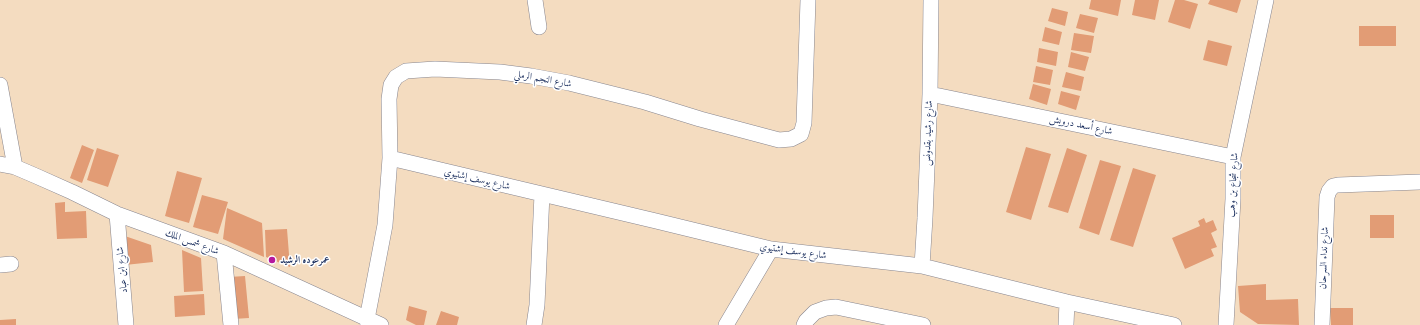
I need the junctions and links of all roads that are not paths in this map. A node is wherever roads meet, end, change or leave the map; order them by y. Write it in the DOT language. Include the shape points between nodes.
graph roads {
  1 [pos="535,0"];
  2 [pos="808,0"];
  3 [pos="931,0"];
  4 [pos="1266,0"];
  5 [pos="539,27"];
  6 [pos="0,85"];
  7 [pos="930,94"];
  8 [pos="1233,157"];
  9 [pos="390,158"];
  10 [pos="0,164"];
  11 [pos="15,167"];
  12 [pos="1420,182"];
  13 [pos="542,194"];
  14 [pos="117,214"];
  15 [pos="771,249"];
  16 [pos="224,253"];
  17 [pos="922,266"];
  18 [pos="1067,302"];
  19 [pos="367,322"];
  20 [pos="126,325"];
  21 [pos="231,325"];
  22 [pos="382,325"];
  23 [pos="534,325"];
  24 [pos="726,325"];
  25 [pos="804,325"];
  26 [pos="922,325"];
  27 [pos="1066,325"];
  28 [pos="1174,325"];
  29 [pos="1226,325"];
  30 [pos="1322,325"];
  1 -- 5 [label="street"];
  2 -- 9 [label="street, شارع النجم الرملي" via="804,124 801,134 791,139 779,140 569,83 500,72 435,69 406,71 396,77 391,85"];
  3 -- 7 [label="street, شارع رشيد بقدونس"];
  4 -- 8 [label="street, شارع شجاع بن وهب"];
  6 -- 11 [label="street"];
  7 -- 8 [label="street, شارع أسعد درويش"];
  7 -- 17 [label="street, شارع رشيد بقدونس"];
  8 -- 29 [label="street, شارع شجاع بن وهب"];
  9 -- 13 [label="street, شارع يوسف إشتيوي"];
  9 -- 19 [label="street, شارع النجم الرملي" via="385,225"];
  10 -- 11 [label="street, شارع شمس الملك"];
  11 -- 14 [label="street, شارع شمس الملك"];
  12 -- 30 [label="street, شارع نداء السرحان" via="1338,185 1329,191"];
  13 -- 15 [label="street, شارع يوسف إشتيوي"];
  13 -- 23 [label="street" via="538,305"];
  14 -- 16 [label="street, شارع شمس الملك"];
  14 -- 20 [label="street, شارع ابن عباد"];
  15 -- 17 [label="street, شارع يوسف إشتيوي"];
  15 -- 24 [label="street"];
  16 -- 19 [label="street, شارع شمس الملك"];
  16 -- 21 [label="street"];
  17 -- 18 [label="street, شارع يوسف إشتيوي"];
  18 -- 27 [label="street"];
  18 -- 28 [label="street, شارع يوسف إشتيوي"];
  19 -- 22 [label="street, شارع شمس الملك"];
  25 -- 26 [label="street" via="815,312 836,307"];
}
